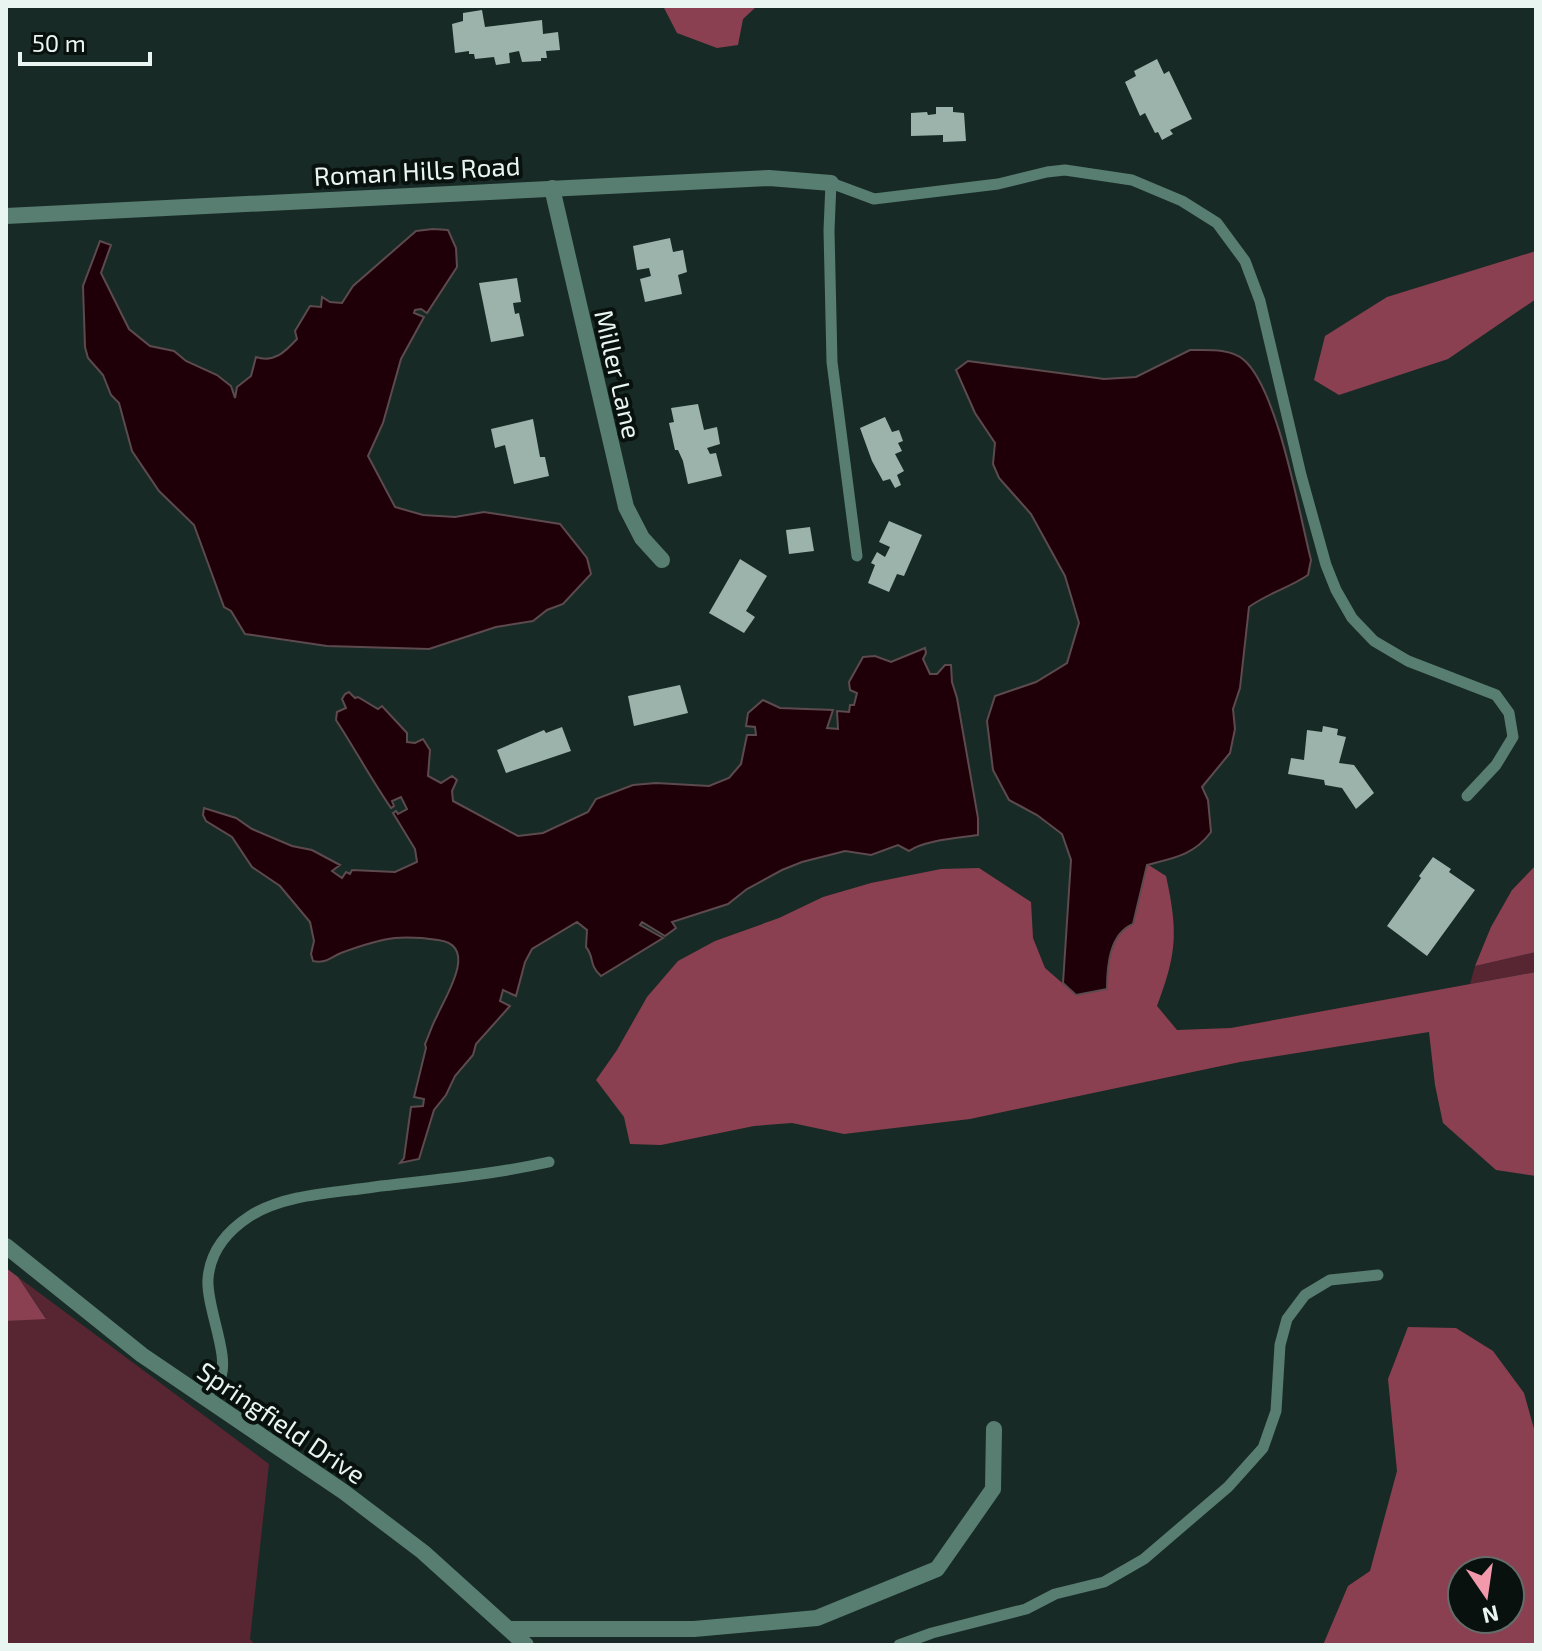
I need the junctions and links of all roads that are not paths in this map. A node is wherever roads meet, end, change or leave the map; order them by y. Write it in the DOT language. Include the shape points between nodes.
graph roads {
  1 [pos="831,183"];
  2 [pos="552,188"];
  3 [pos="6,216"];
  4 [pos="857,556"];
  5 [pos="662,560"];
  6 [pos="1467,796"];
  7 [pos="549,1162"];
  8 [pos="6,1246"];
  9 [pos="1378,1275"];
  10 [pos="202,1398"];
  11 [pos="994,1429"];
  12 [pos="509,1629"];
  13 [pos="526,1645"];
  14 [pos="899,1645"];
  1 -- 2 [label="street, Roman Hills Road" via="769,178"];
  1 -- 4 [label="lane" via="832,362"];
  1 -- 6 [label="lane" via="874,199 1065,170 1132,180 1217,223 1245,261 1260,301 1326,565 1352,618 1374,641 1408,661 1496,695 1509,713 1513,737"];
  2 -- 3 [label="street, Roman Hills Road"];
  2 -- 5 [label="street, Miller Lane" via="626,507 642,538"];
  7 -- 10 [label="lane" via="326,1194 251,1215 227,1234 214,1254 208,1300 223,1366 220,1380"];
  8 -- 10 [label="street, Springfield Drive"];
  9 -- 14 [label="lane" via="1330,1280 1305,1295 1287,1319 1276,1411 1263,1448 1228,1487 1144,1559 1104,1582"];
  10 -- 12 [label="street, Springfield Drive" via="344,1492 423,1552"];
  11 -- 12 [label="street" via="993,1489 937,1569 817,1618 694,1629"];
  12 -- 13 [label="street, Springfield Drive"];
}
